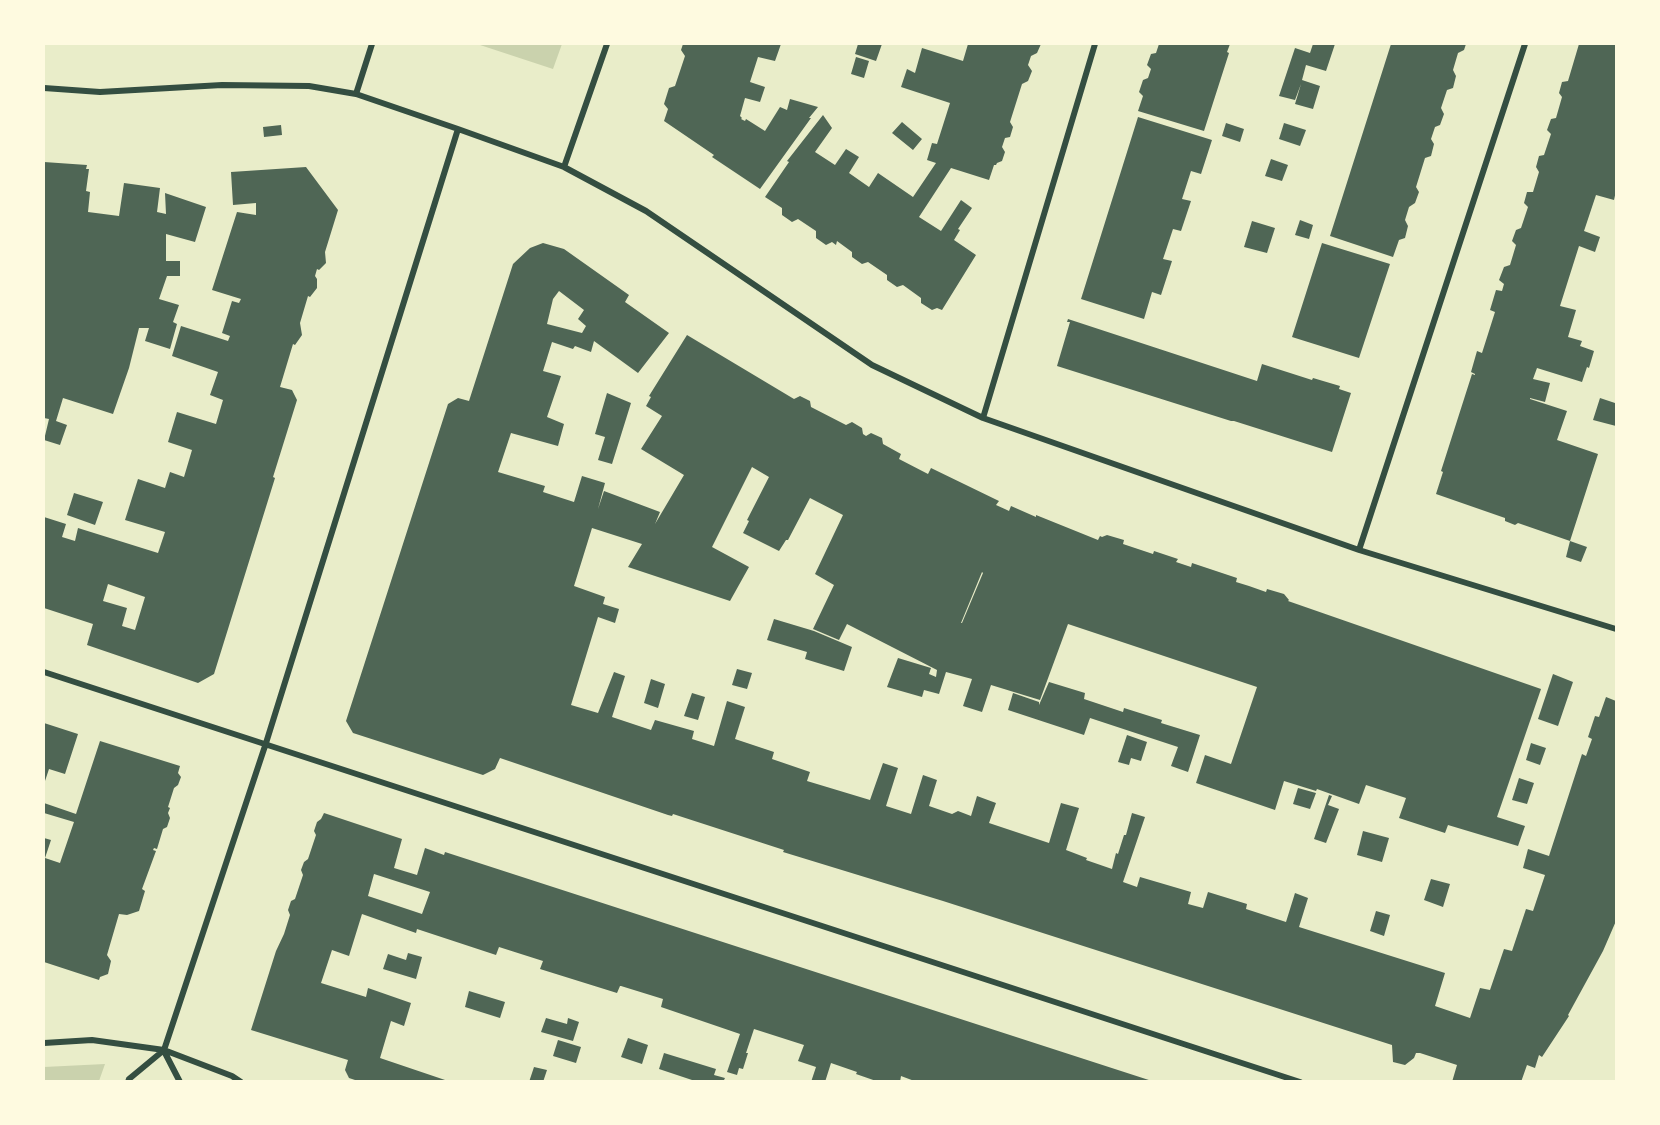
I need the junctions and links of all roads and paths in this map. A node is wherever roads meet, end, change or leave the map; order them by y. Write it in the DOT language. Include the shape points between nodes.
graph roads {
  1 [pos="372,44"];
  2 [pos="607,44"];
  3 [pos="1095,44"];
  4 [pos="1525,44"];
  5 [pos="44,88"];
  6 [pos="356,94"];
  7 [pos="458,129"];
  8 [pos="564,167"];
  9 [pos="982,418"];
  10 [pos="1359,550"];
  11 [pos="1617,629"];
  12 [pos="44,672"];
  13 [pos="266,743"];
  14 [pos="44,1042"];
  15 [pos="164,1050"];
  16 [pos="128,1082"];
  17 [pos="180,1082"];
  18 [pos="241,1082"];
  19 [pos="1300,1082"];
  1 -- 6 [label="street"];
  2 -- 8 [label="street"];
  3 -- 9 [label="street"];
  4 -- 10 [label="street"];
  5 -- 6 [label="street" via="100,92 222,85 309,86"];
  6 -- 7 [label="street"];
  7 -- 8 [label="street"];
  7 -- 13 [label="street"];
  8 -- 9 [label="street" via="646,211 872,365"];
  9 -- 10 [label="street"];
  10 -- 11 [label="street"];
  12 -- 13 [label="street"];
  13 -- 15 [label="street"];
  13 -- 19 [label="street"];
  14 -- 15 [label="street" via="92,1040"];
  15 -- 16 [label="street"];
  15 -- 17 [label="street"];
  15 -- 18 [label="street"];
}
